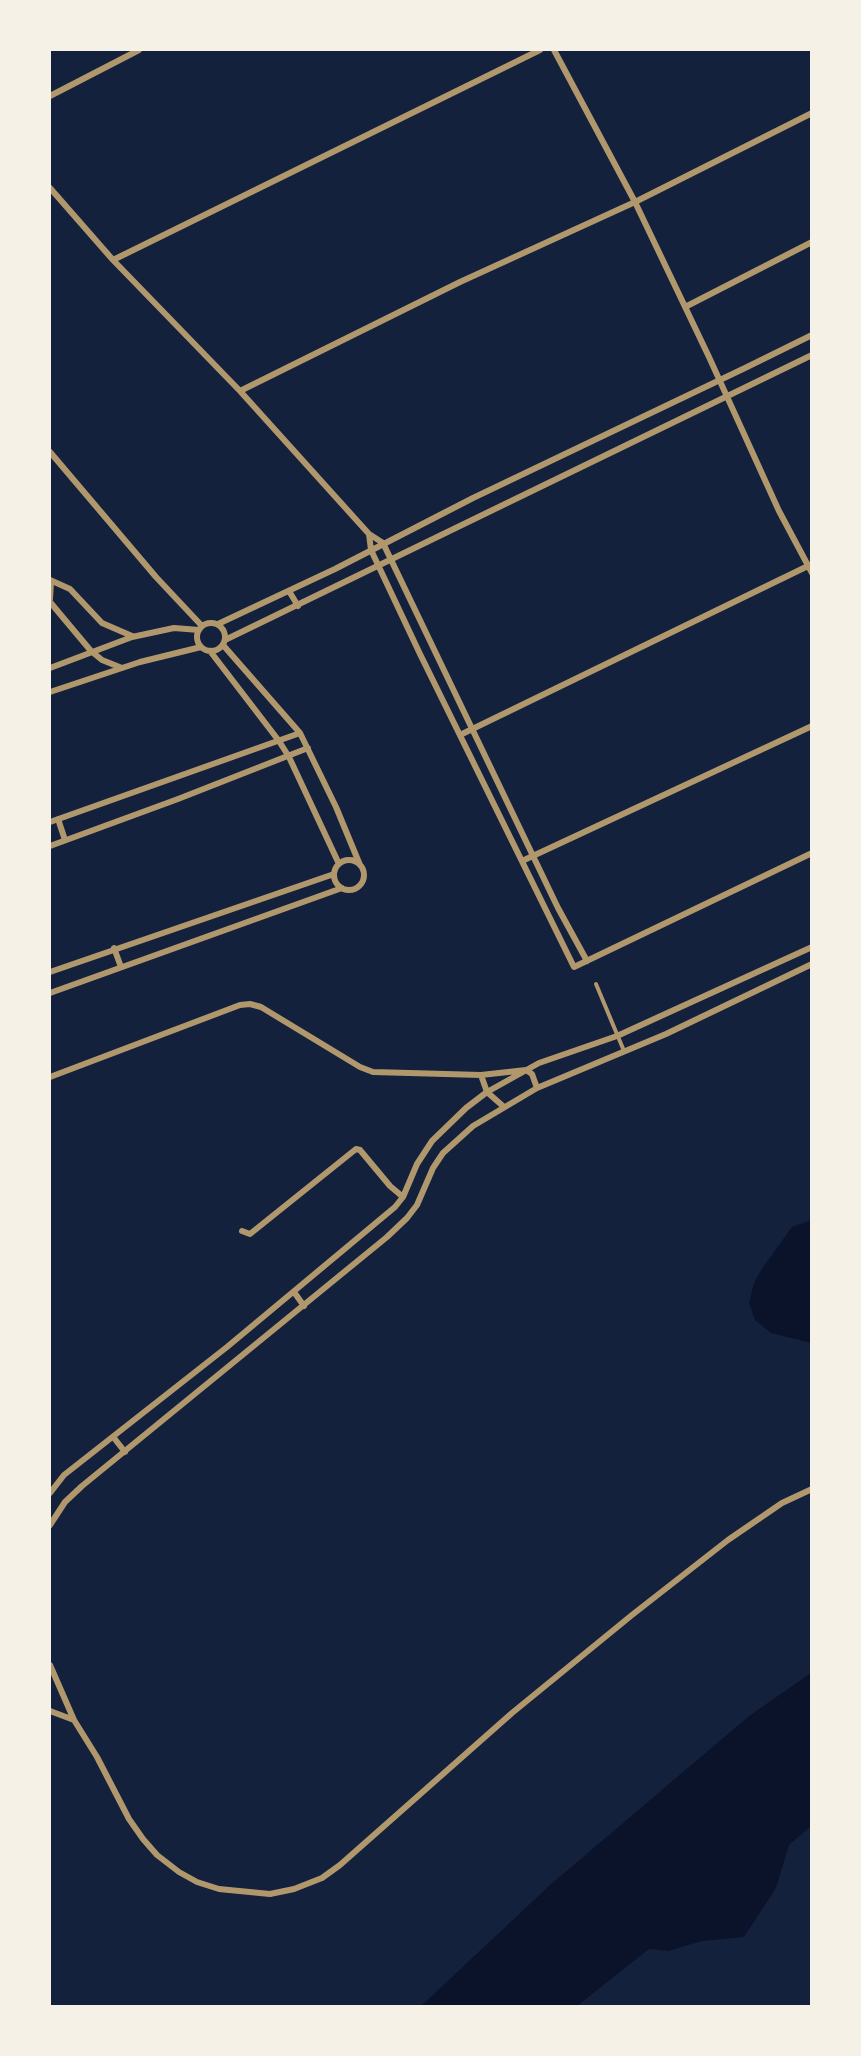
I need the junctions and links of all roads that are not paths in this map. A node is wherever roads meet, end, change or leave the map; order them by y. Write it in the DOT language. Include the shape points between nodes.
graph roads {
  1 [pos="139,50"];
  2 [pos="540,50"];
  3 [pos="554,50"];
  4 [pos="50,96"];
  5 [pos="812,113"];
  6 [pos="50,188"];
  7 [pos="635,202"];
  8 [pos="812,242"];
  9 [pos="113,260"];
  10 [pos="685,307"];
  11 [pos="812,335"];
  12 [pos="812,356"];
  13 [pos="720,380"];
  14 [pos="240,391"];
  15 [pos="727,398"];
  16 [pos="50,452"];
  17 [pos="369,534"];
  18 [pos="383,543"];
  19 [pos="371,550"];
  20 [pos="392,558"];
  21 [pos="378,565"];
  22 [pos="810,565"];
  23 [pos="812,573"];
  24 [pos="50,582"];
  25 [pos="289,591"];
  26 [pos="50,600"];
  27 [pos="298,606"];
  28 [pos="218,624"];
  29 [pos="200,628"];
  30 [pos="132,637"];
  31 [pos="224,643"];
  32 [pos="201,647"];
  33 [pos="433,648"];
  34 [pos="91,651"];
  35 [pos="210,651"];
  36 [pos="420,654"];
  37 [pos="50,668"];
  38 [pos="122,669"];
  39 [pos="451,684"];
  40 [pos="438,690"];
  41 [pos="50,692"];
  42 [pos="812,726"];
  43 [pos="474,729"];
  44 [pos="300,733"];
  45 [pos="460,735"];
  46 [pos="279,741"];
  47 [pos="308,748"];
  48 [pos="289,757"];
  49 [pos="58,819"];
  50 [pos="50,822"];
  51 [pos="65,840"];
  52 [pos="50,846"];
  53 [pos="812,853"];
  54 [pos="534,855"];
  55 [pos="522,861"];
  56 [pos="339,864"];
  57 [pos="360,865"];
  58 [pos="334,874"];
  59 [pos="342,888"];
  60 [pos="812,947"];
  61 [pos="114,948"];
  62 [pos="587,960"];
  63 [pos="812,964"];
  64 [pos="121,967"];
  65 [pos="50,972"];
  66 [pos="596,984"];
  67 [pos="50,993"];
  68 [pos="617,1036"];
  69 [pos="624,1052"];
  70 [pos="526,1070"];
  71 [pos="481,1075"];
  72 [pos="50,1077"];
  73 [pos="537,1088"];
  74 [pos="487,1092"];
  75 [pos="504,1107"];
  76 [pos="403,1197"];
  77 [pos="243,1231"];
  78 [pos="294,1293"];
  79 [pos="304,1306"];
  80 [pos="114,1438"];
  81 [pos="125,1452"];
  82 [pos="812,1489"];
  83 [pos="50,1493"];
  84 [pos="50,1525"];
  85 [pos="50,1665"];
  86 [pos="50,1711"];
  87 [pos="74,1720"];
  1 -- 4 [label="street"];
  2 -- 9 [label="street"];
  3 -- 7 [label="street"];
  5 -- 7 [label="street"];
  6 -- 9 [label="street"];
  7 -- 10 [label="street"];
  7 -- 14 [label="street" via="460,282"];
  8 -- 10 [label="street"];
  9 -- 14 [label="street"];
  10 -- 13 [label="street"];
  11 -- 13 [label="street"];
  12 -- 15 [label="street"];
  13 -- 15 [label="street"];
  13 -- 18 [label="street"];
  14 -- 17 [label="street"];
  15 -- 20 [label="street"];
  15 -- 22 [label="street" via="779,511"];
  16 -- 29 [label="street"];
  17 -- 18 [label="street"];
  17 -- 19 [label="street"];
  18 -- 19 [label="street"];
  18 -- 20 [label="street"];
  19 -- 21 [label="street"];
  19 -- 25 [label="street"];
  20 -- 21 [label="street"];
  20 -- 33 [label="street"];
  21 -- 27 [label="street"];
  21 -- 36 [label="street"];
  22 -- 23 [label="street"];
  22 -- 43 [label="street"];
  24 -- 26 [label="street"];
  24 -- 30 [label="street" via="70,589 102,623"];
  25 -- 27 [label="street"];
  25 -- 28 [label="street"];
  26 -- 34 [label="street"];
  27 -- 31 [label="street"];
  28 -- 29 [label="street" via="213,622"];
  28 -- 31 [label="street" via="225,634"];
  29 -- 30 [label="street" via="174,628"];
  29 -- 32 [label="street"];
  30 -- 34 [label="street"];
  31 -- 35 [label="street" via="218,650"];
  31 -- 44 [label="street"];
  32 -- 35 [label="street"];
  32 -- 38 [label="street"];
  33 -- 36 [label="street"];
  33 -- 39 [label="street"];
  34 -- 37 [label="street"];
  34 -- 38 [label="street"];
  35 -- 46 [label="street"];
  36 -- 40 [label="street"];
  38 -- 41 [label="street"];
  39 -- 40 [label="street"];
  39 -- 43 [label="street"];
  40 -- 45 [label="street"];
  42 -- 54 [label="street"];
  43 -- 45 [label="street"];
  43 -- 54 [label="street"];
  44 -- 46 [label="street"];
  44 -- 47 [label="street"];
  45 -- 55 [label="street"];
  46 -- 48 [label="street"];
  46 -- 49 [label="street"];
  47 -- 48 [label="street"];
  47 -- 57 [label="street"];
  48 -- 51 [label="street"];
  48 -- 56 [label="street"];
  49 -- 50 [label="street"];
  49 -- 51 [label="street"];
  51 -- 52 [label="street"];
  53 -- 62 [label="street"];
  54 -- 55 [label="street"];
  54 -- 62 [label="street"];
  55 -- 62 [label="street" via="574,967"];
  56 -- 57 [label="street" via="350,860"];
  56 -- 58 [label="street"];
  57 -- 59 [label="street" via="364,876 359,886"];
  58 -- 59 [label="street"];
  58 -- 61 [label="street"];
  59 -- 64 [label="street"];
  60 -- 68 [label="street"];
  61 -- 64 [label="street"];
  61 -- 65 [label="street"];
  63 -- 69 [label="street"];
  64 -- 67 [label="street"];
  66 -- 68 [label="lane"];
  68 -- 69 [label="lane"];
  68 -- 70 [label="street"];
  69 -- 73 [label="street"];
  70 -- 71 [label="street"];
  70 -- 73 [label="street" via="532,1074"];
  70 -- 74 [label="street"];
  71 -- 72 [label="street" via="373,1072 250,1004"];
  71 -- 74 [label="street"];
  73 -- 75 [label="street"];
  74 -- 75 [label="street"];
  74 -- 76 [label="street" via="432,1141"];
  75 -- 79 [label="street" via="455,1140 433,1168 407,1218"];
  76 -- 77 [label="street" via="356,1149 250,1234"];
  76 -- 78 [label="street"];
  78 -- 79 [label="street"];
  78 -- 80 [label="street"];
  79 -- 81 [label="street"];
  80 -- 81 [label="street"];
  80 -- 83 [label="street" via="64,1475"];
  81 -- 84 [label="street" via="65,1502"];
  82 -- 87 [label="street" via="782,1503 728,1540 512,1713 340,1865 322,1878 294,1889 270,1894 219,1889 179,1872 157,1855 129,1819"];
  85 -- 87 [label="street"];
  86 -- 87 [label="street"];
}
